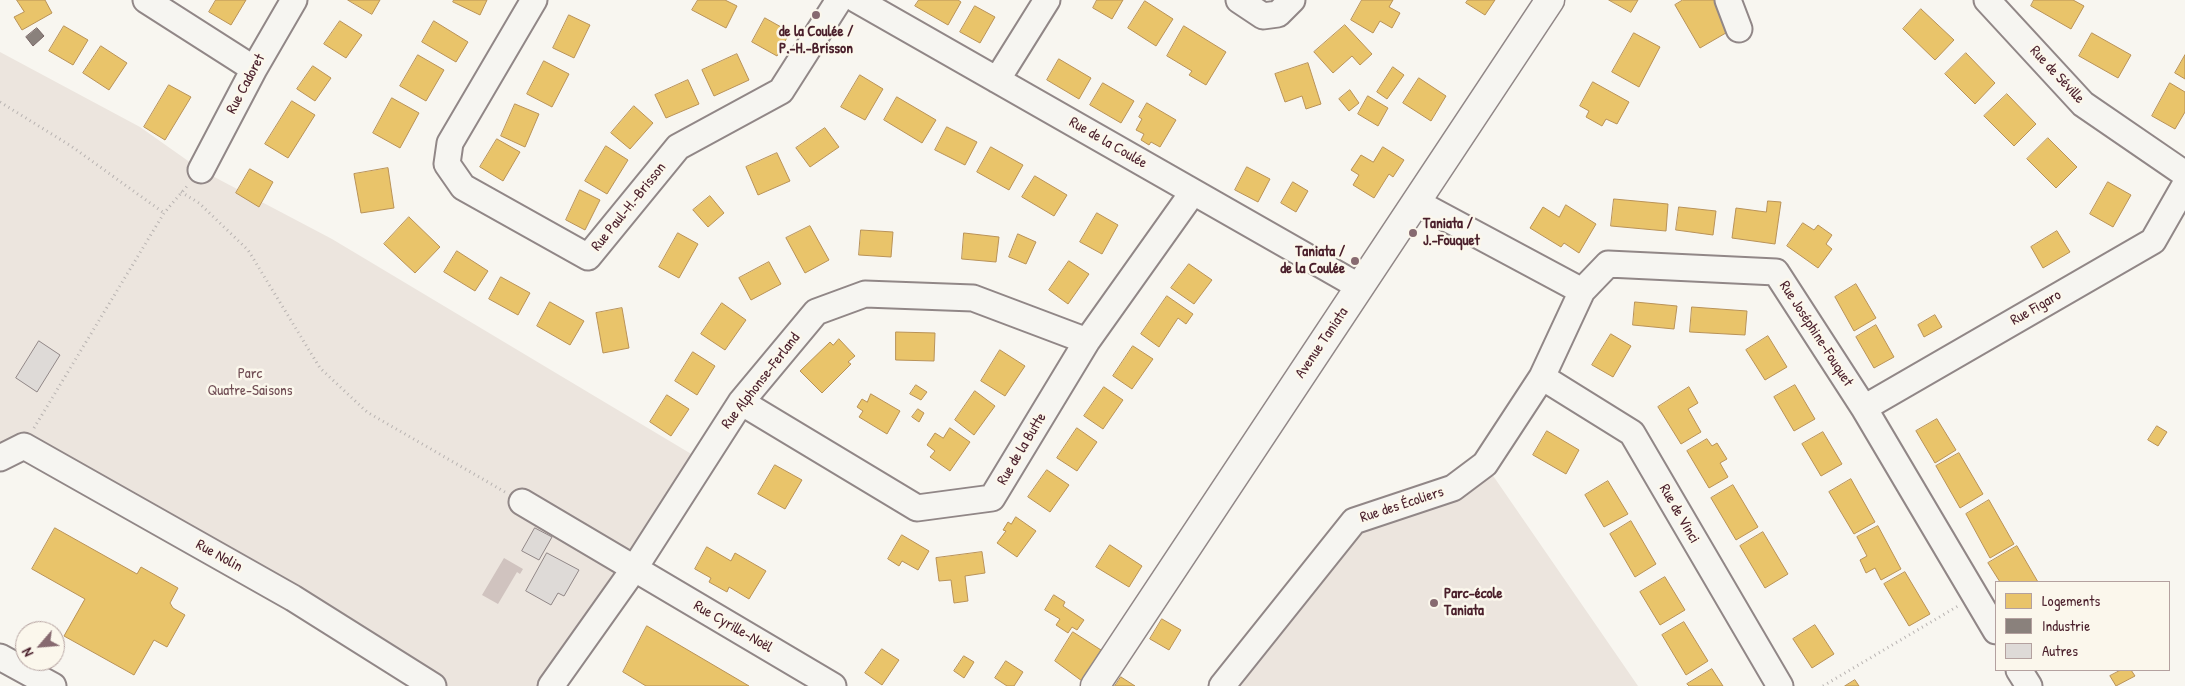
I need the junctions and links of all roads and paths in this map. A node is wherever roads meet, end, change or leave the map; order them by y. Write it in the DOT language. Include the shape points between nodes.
graph roads {
  1 [pos="146,0"];
  2 [pos="294,0"];
  3 [pos="534,0"];
  4 [pos="839,0"];
  5 [pos="857,0"];
  6 [pos="1047,0"];
  7 [pos="1238,0"];
  8 [pos="1292,0"];
  9 [pos="1550,0"];
  10 [pos="1728,0"];
  11 [pos="1987,0"];
  12 [pos="1739,29"];
  13 [pos="254,69"];
  14 [pos="997,80"];
  15 [pos="0,102"];
  16 [pos="201,170"];
  17 [pos="2185,174"];
  18 [pos="2185,185"];
  19 [pos="181,192"];
  20 [pos="1193,192"];
  21 [pos="1416,202"];
  22 [pos="164,213"];
  23 [pos="1360,287"];
  24 [pos="1582,291"];
  25 [pos="1087,341"];
  26 [pos="1542,376"];
  27 [pos="741,402"];
  28 [pos="1864,408"];
  29 [pos="24,446"];
  30 [pos="0,458"];
  31 [pos="522,502"];
  32 [pos="634,569"];
  33 [pos="1976,596"];
  34 [pos="1995,629"];
  35 [pos="0,657"];
  36 [pos="2021,671"];
  37 [pos="53,686"];
  38 [pos="433,686"];
  39 [pos="550,686"];
  40 [pos="833,686"];
  41 [pos="1094,686"];
  42 [pos="1222,686"];
  43 [pos="1780,686"];
  44 [pos="1823,686"];
  45 [pos="2029,686"];
  1 -- 13 [label="street"];
  2 -- 13 [label="street, Rue Cadoret"];
  3 -- 4 [label="street, Rue Paul-H.-Brisson" via="450,143 447,164 462,187 588,257 678,147 781,90"];
  5 -- 14 [label="street, Rue de la Coulée"];
  6 -- 14 [label="street"];
  7 -- 8 [label="street" via="1263,16 1278,14"];
  9 -- 21 [label="main road, Avenue Taniata"];
  10 -- 12 [label="street"];
  11 -- 17 [label="street, Rue de Séville" via="2083,104"];
  13 -- 16 [label="street, Rue Cadoret"];
  14 -- 20 [label="street, Rue de la Coulée"];
  15 -- 22 [label="path" via="71,146"];
  16 -- 19 [label="path"];
  18 -- 28 [label="street, Rue Figaro" via="2153,241"];
  19 -- 22 [label="path"];
  19 -- 31 [label="path" via="199,203 248,250 320,368 367,412"];
  20 -- 23 [label="street, Rue de la Coulée"];
  20 -- 25 [label="street, Rue de la Butte"];
  21 -- 23 [label="main road, Avenue Taniata"];
  21 -- 24 [label="street"];
  22 -- 29 [label="path"];
  23 -- 41 [label="main road, Avenue Taniata"];
  24 -- 26 [label="street, Rue des Écoliers"];
  24 -- 28 [label="street, Rue Joséphine-Fouquet" via="1608,264 1776,272"];
  25 -- 27 [label="street, Rue Alphonse-Ferland" via="973,298 866,294 816,312"];
  25 -- 27 [label="street, Rue de la Butte" via="992,498 917,508"];
  26 -- 42 [label="street, Rue des Écoliers" via="1484,464 1453,488 1354,521"];
  26 -- 43 [label="street, Rue de Vinci" via="1632,433"];
  27 -- 32 [label="street, Rue Alphonse-Ferland"];
  28 -- 33 [label="street, Rue Joséphine-Fouquet"];
  29 -- 30 [label="street"];
  29 -- 38 [label="street, Rue Nolin" via="293,598"];
  31 -- 32 [label="street, Rue Cyrille-Noël"];
  32 -- 39 [label="street, Rue Alphonse-Ferland"];
  32 -- 40 [label="street, Rue Cyrille-Noël"];
  33 -- 34 [label="street, Rue Joséphine-Fouquet"];
  33 -- 44 [label="path"];
  35 -- 37 [label="street"];
  36 -- 45 [label="street"];
}
